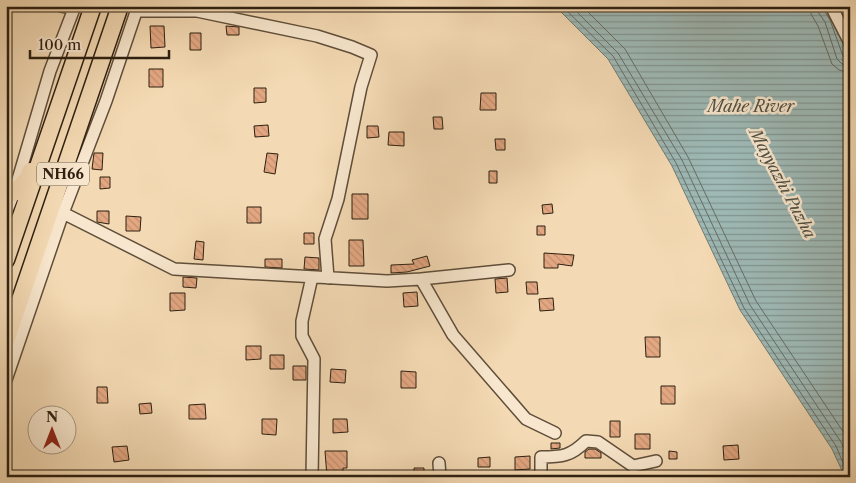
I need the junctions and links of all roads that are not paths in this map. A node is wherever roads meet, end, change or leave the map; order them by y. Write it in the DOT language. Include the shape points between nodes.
graph roads {
  1 [pos="61,6"];
  2 [pos="831,6"];
  3 [pos="75,7"];
  4 [pos="93,8"];
  5 [pos="119,8"];
  6 [pos="137,8"];
  7 [pos="850,43"];
  8 [pos="10,190"];
  9 [pos="6,213"];
  10 [pos="63,213"];
  11 [pos="6,260"];
  12 [pos="509,270"];
  13 [pos="312,277"];
  14 [pos="328,278"];
  15 [pos="421,279"];
  16 [pos="6,341"];
  17 [pos="6,380"];
  18 [pos="555,433"];
  19 [pos="656,461"];
  20 [pos="439,463"];
  21 [pos="312,477"];
  22 [pos="440,477"];
  23 [pos="541,477"];
  1 -- 3 [label="street"];
  2 -- 7 [label="street"];
  3 -- 8 [label="street"];
  4 -- 8 [label="highway" via="69,46 28,178"];
  4 -- 11 [label="highway, NH66"];
  5 -- 10 [label="highway" via="113,62 62,196"];
  5 -- 16 [label="highway, NH66"];
  6 -- 10 [label="street"];
  6 -- 14 [label="street" via="197,11 317,36 371,56 360,87 338,199 325,239"];
  8 -- 9 [label="street"];
  10 -- 13 [label="street" via="174,268"];
  10 -- 17 [label="street"];
  12 -- 15 [label="street"];
  13 -- 14 [label="street"];
  13 -- 21 [label="street" via="302,322 302,336 314,358"];
  14 -- 15 [label="street"];
  15 -- 18 [label="street" via="453,335 520,412"];
  19 -- 23 [label="street" via="634,466 598,442 586,441 575,452 540,457"];
  20 -- 22 [label="street"];
}
